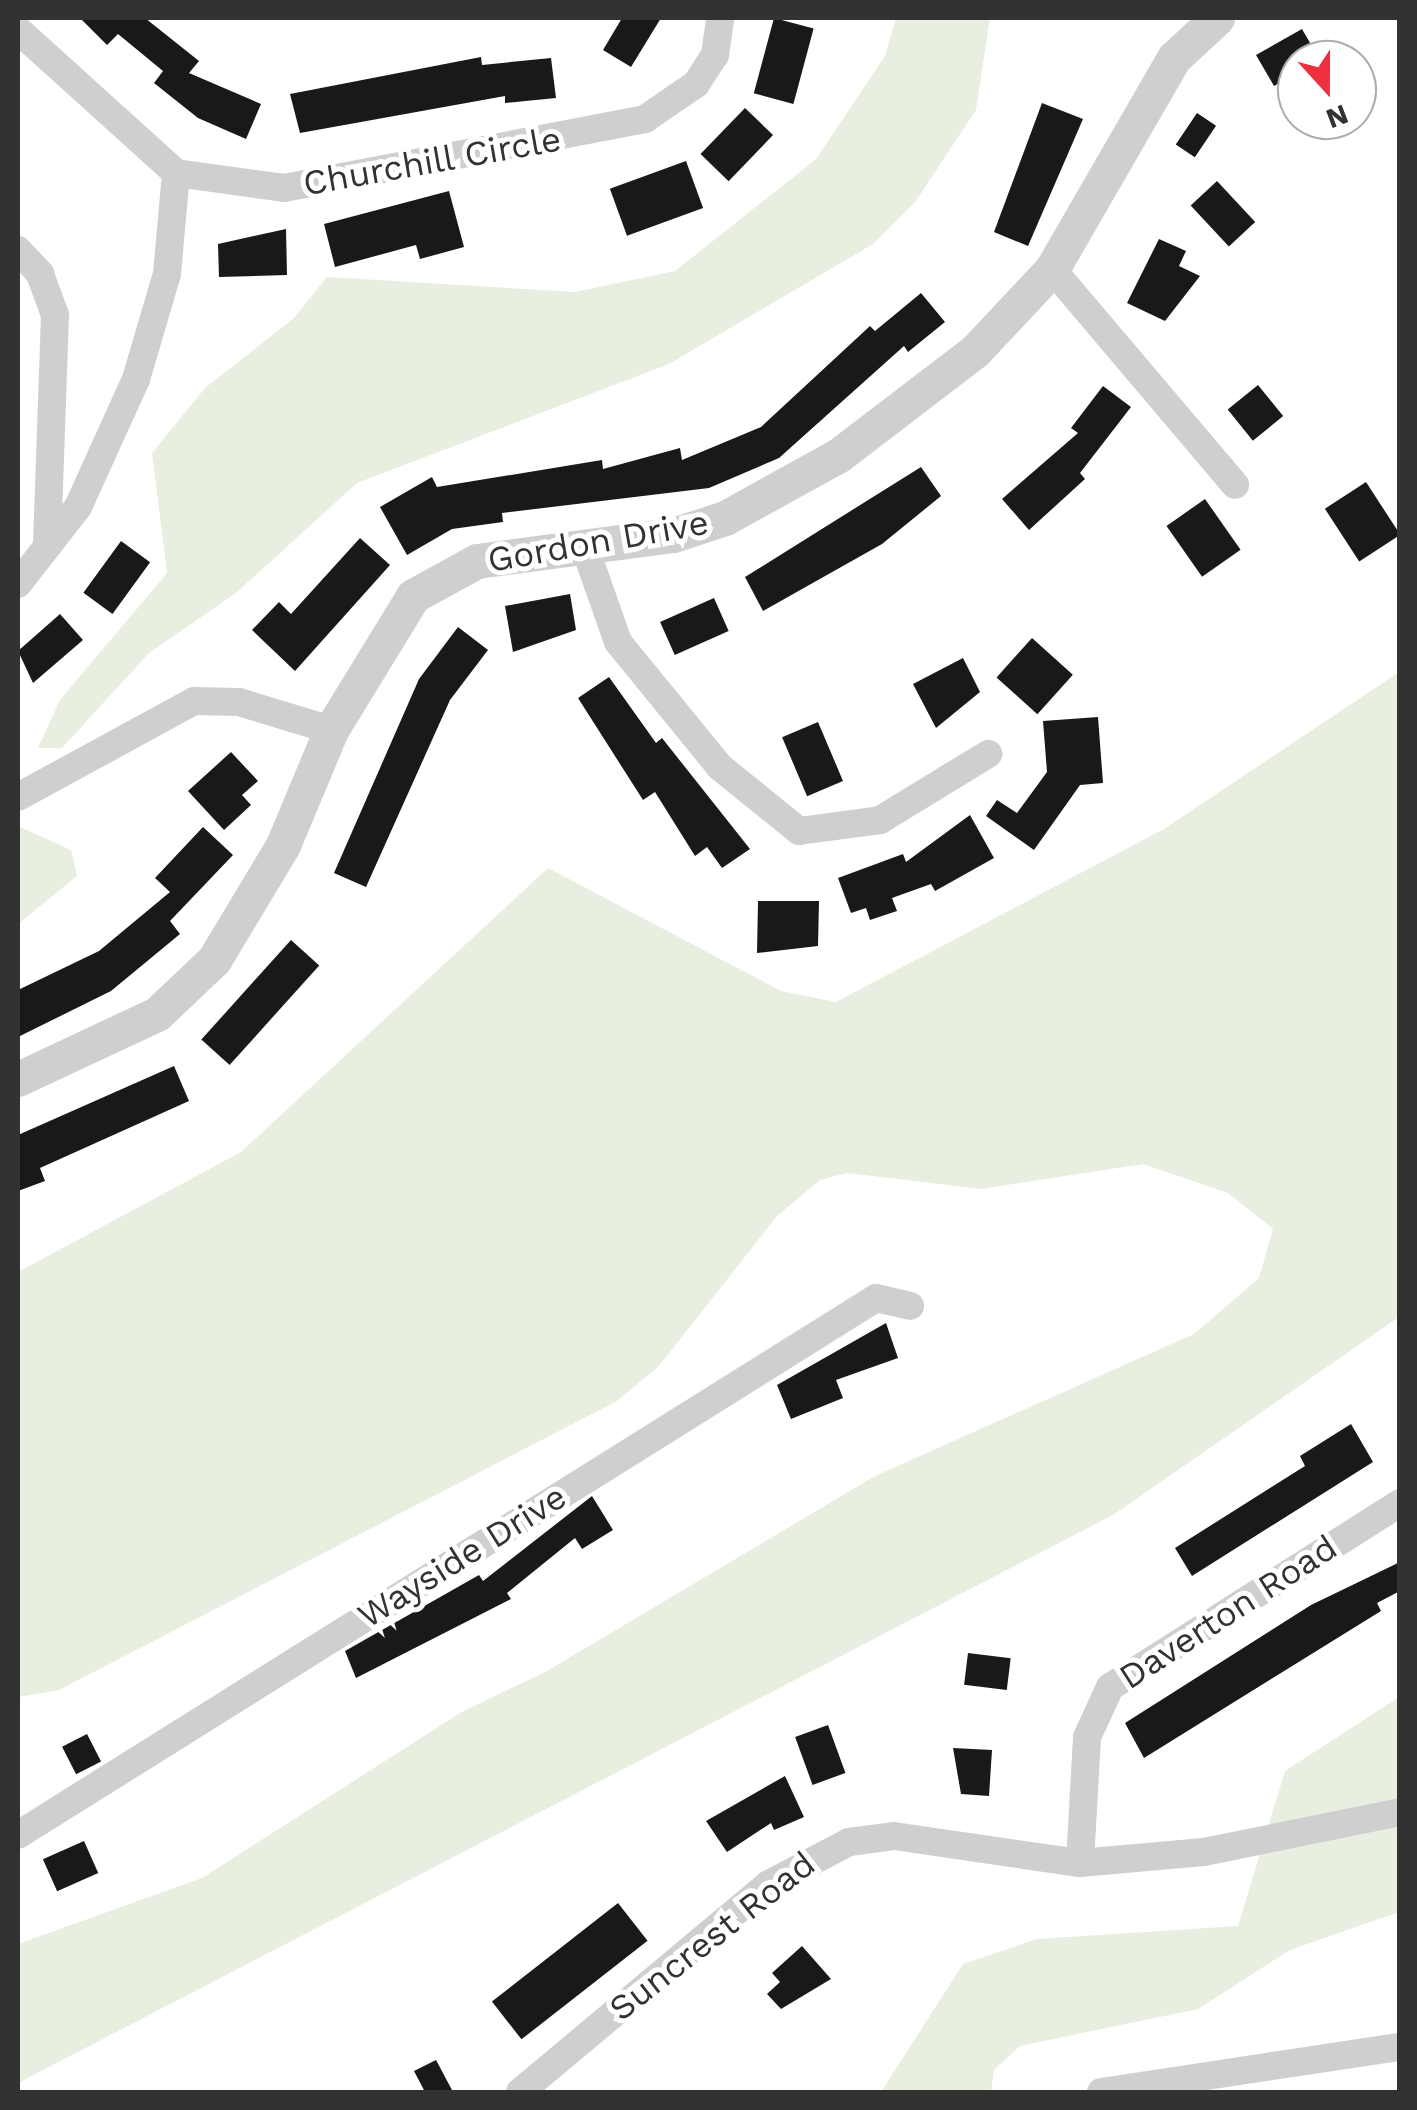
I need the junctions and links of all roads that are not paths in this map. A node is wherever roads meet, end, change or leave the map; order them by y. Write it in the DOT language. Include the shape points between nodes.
graph roads {
  1 [pos="720,18"];
  2 [pos="1216,18"];
  3 [pos="18,30"];
  4 [pos="176,172"];
  5 [pos="18,250"];
  6 [pos="1052,269"];
  7 [pos="1235,486"];
  8 [pos="584,546"];
  9 [pos="47,547"];
  10 [pos="18,584"];
  11 [pos="331,730"];
  12 [pos="988,754"];
  13 [pos="18,797"];
  14 [pos="18,1080"];
  15 [pos="910,1306"];
  16 [pos="1400,1503"];
  17 [pos="1400,1812"];
  18 [pos="18,1835"];
  19 [pos="1080,1864"];
  20 [pos="1400,2046"];
  21 [pos="520,2092"];
  22 [pos="1101,2092"];
  1 -- 4 [label="street, Churchill Circle" via="715,54 696,84 670,109 614,128 284,188"];
  2 -- 6 [label="street, Gordon Drive" via="1174,58"];
  3 -- 4 [label="street"];
  4 -- 9 [label="street" via="167,274 136,378 104,462"];
  5 -- 9 [label="street" via="56,315"];
  6 -- 7 [label="street"];
  6 -- 8 [label="street, Gordon Drive" via="976,351 797,484 674,535"];
  8 -- 11 [label="street, Gordon Drive" via="477,561 430,583 391,622"];
  8 -- 12 [label="street" via="618,642 720,767 799,831 880,820"];
  9 -- 10 [label="street"];
  11 -- 13 [label="street" via="239,702 194,701"];
  11 -- 14 [label="street, Gordon Drive" via="284,845 214,960 134,1028"];
  15 -- 18 [label="street, Wayside Drive" via="876,1298"];
  16 -- 19 [label="street, Daverton Road" via="1110,1687 1087,1737"];
  17 -- 19 [label="street, Suncrest Road" via="1204,1852"];
  19 -- 21 [label="street, Suncrest Road" via="894,1836 824,1850 770,1884"];
  20 -- 22 [label="street"];
}
